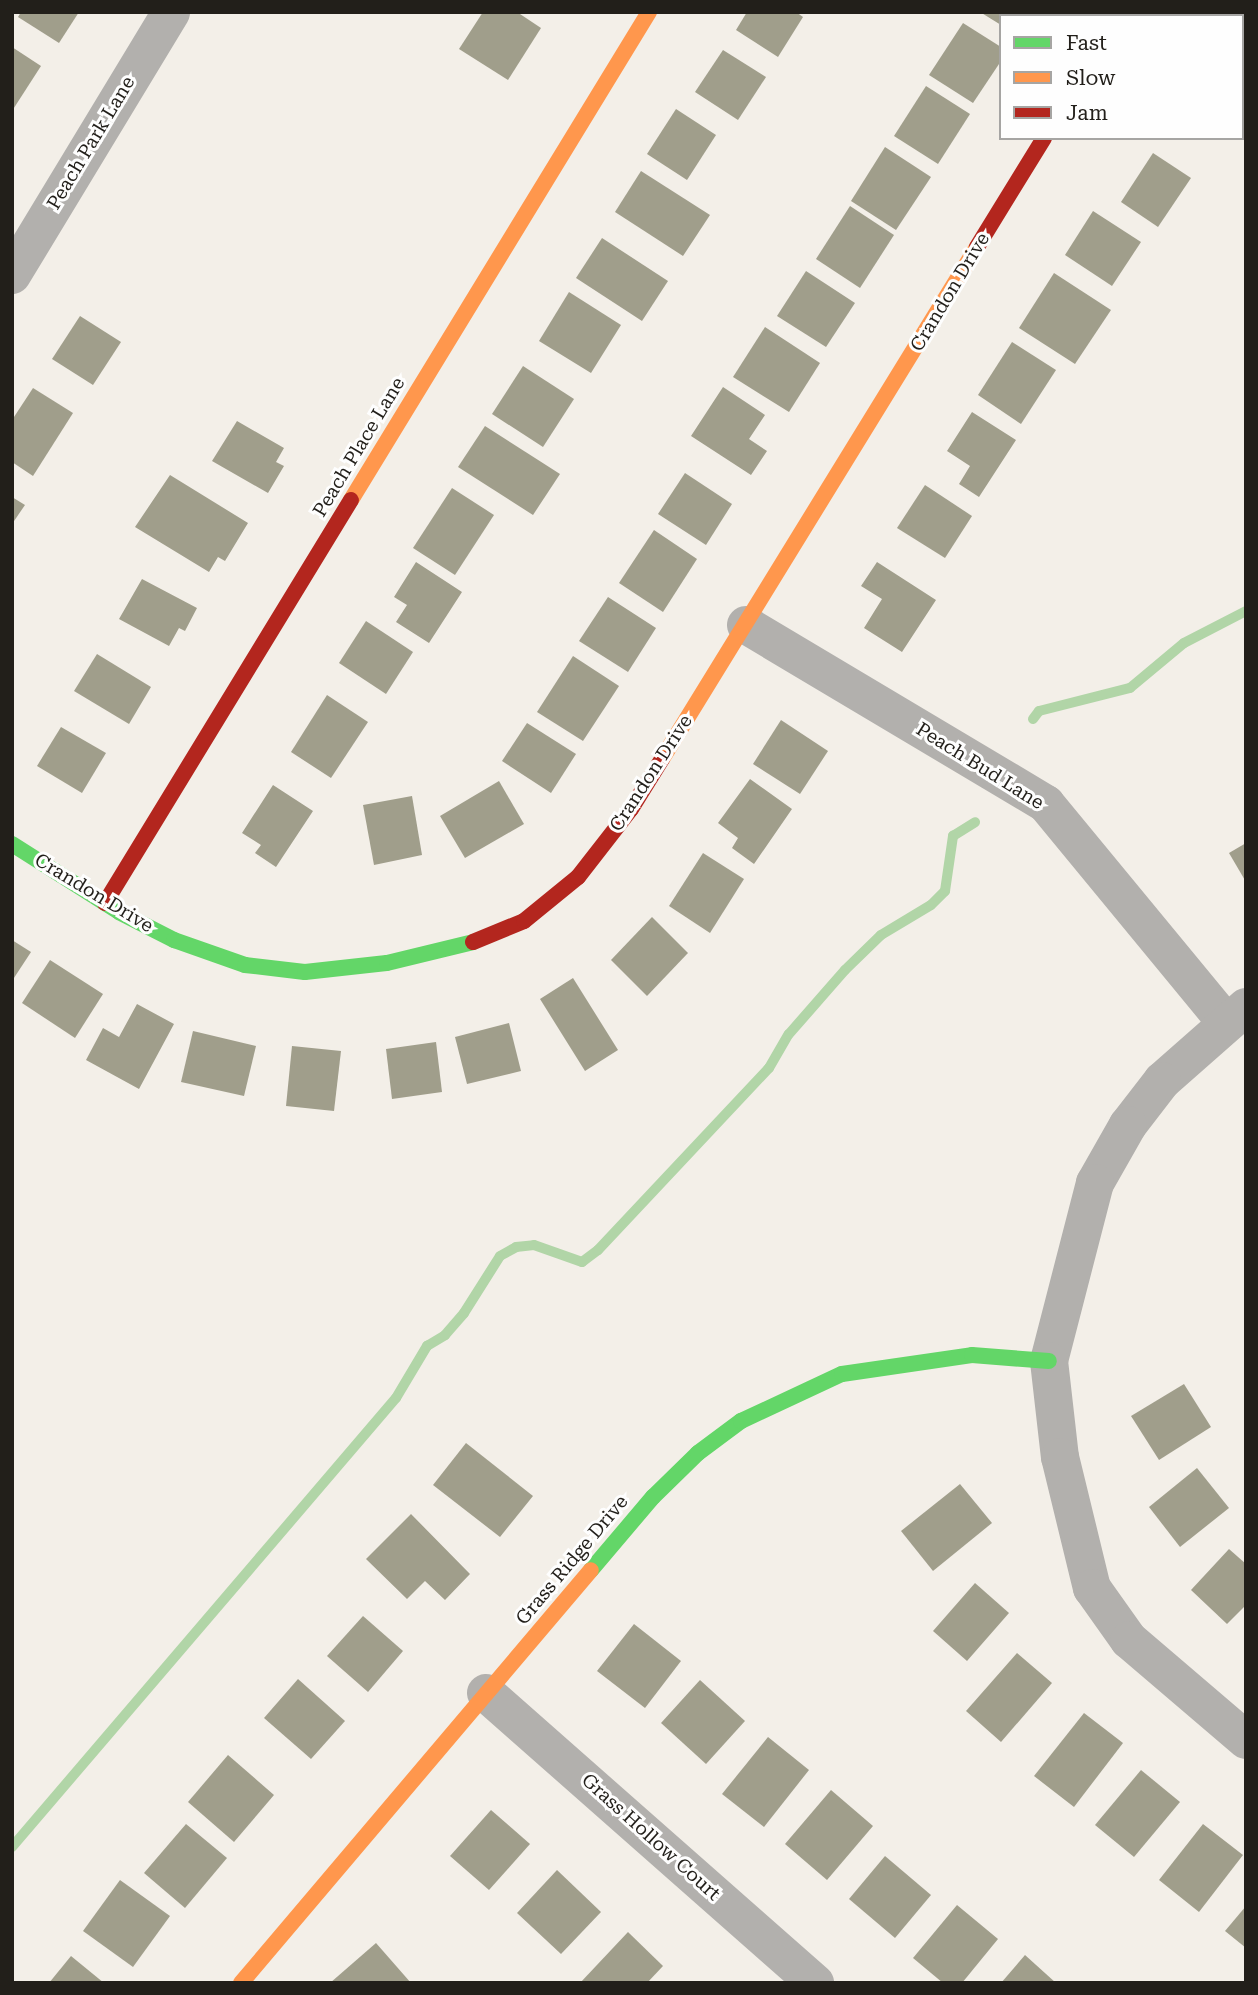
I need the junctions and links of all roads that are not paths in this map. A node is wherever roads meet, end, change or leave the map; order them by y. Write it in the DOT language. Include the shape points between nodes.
graph roads {
  1 [pos="171,12"];
  2 [pos="649,12"];
  3 [pos="1043,140"];
  4 [pos="12,275"];
  5 [pos="746,625"];
  6 [pos="12,844"];
  7 [pos="105,903"];
  8 [pos="1236,1014"];
  9 [pos="1049,1361"];
  10 [pos="486,1693"];
  11 [pos="1246,1740"];
  12 [pos="241,1983"];
  13 [pos="815,1983"];
  1 -- 4 [label="street, Peach Park Lane"];
  2 -- 7 [label="street, Peach Place Lane"];
  3 -- 5 [label="street, Crandon Drive"];
  5 -- 7 [label="street, Crandon Drive" via="631,808 578,877 524,920 464,946 387,963 305,972 245,965 174,940"];
  5 -- 8 [label="street, Peach Bud Lane" via="1046,804"];
  6 -- 7 [label="street, Crandon Drive"];
  8 -- 9 [label="street" via="1162,1081 1128,1125 1095,1183"];
  9 -- 10 [label="street, Grass Ridge Drive" via="972,1355 855,1371 741,1421 653,1497"];
  9 -- 11 [label="street" via="1060,1457 1092,1588 1129,1640"];
  10 -- 12 [label="street, Grass Ridge Drive"];
  10 -- 13 [label="street, Grass Hollow Court"];
}
